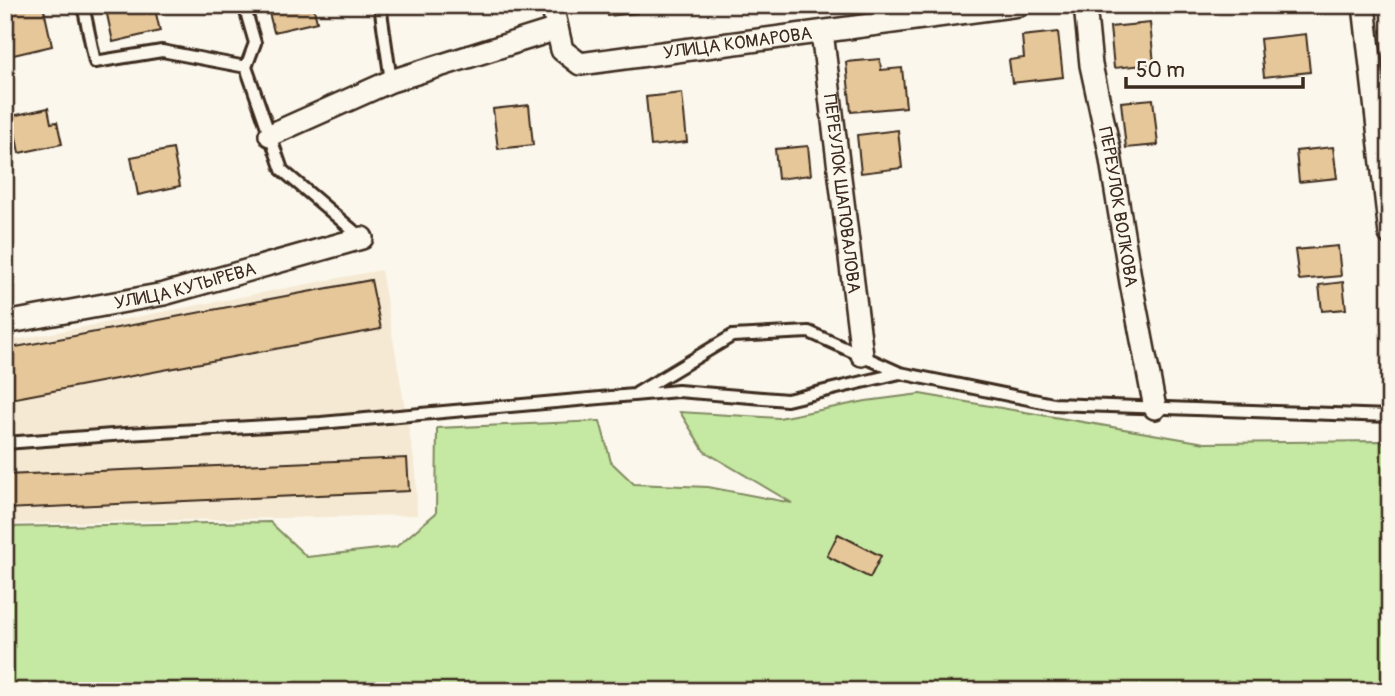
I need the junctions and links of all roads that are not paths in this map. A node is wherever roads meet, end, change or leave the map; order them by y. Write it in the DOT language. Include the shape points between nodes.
graph roads {
  1 [pos="83,5"];
  2 [pos="244,5"];
  3 [pos="380,5"];
  4 [pos="552,5"];
  5 [pos="1019,5"];
  6 [pos="1086,5"];
  7 [pos="1364,5"];
  8 [pos="557,29"];
  9 [pos="822,32"];
  10 [pos="246,67"];
  11 [pos="391,81"];
  12 [pos="270,135"];
  13 [pos="1390,234"];
  14 [pos="362,238"];
  15 [pos="5,323"];
  16 [pos="862,355"];
  17 [pos="900,373"];
  18 [pos="634,395"];
  19 [pos="1155,408"];
  20 [pos="1390,416"];
  21 [pos="5,443"];
  1 -- 10 [label="lane" via="95,62 162,51"];
  2 -- 10 [label="lane" via="255,43"];
  3 -- 11 [label="lane"];
  4 -- 8 [label="street"];
  5 -- 9 [label="street, УЛИЦА КОМАРОВА"];
  6 -- 19 [label="street, ПЕРЕУЛОК ВОЛКОВА" via="1091,65"];
  7 -- 13 [label="street"];
  8 -- 9 [label="street, УЛИЦА КОМАРОВА" via="562,50 580,64"];
  8 -- 11 [label="street"];
  9 -- 16 [label="street, ПЕРЕУЛОК ШАПОВАЛОВА"];
  10 -- 12 [label="lane"];
  11 -- 12 [label="street"];
  12 -- 14 [label="lane" via="282,170"];
  14 -- 15 [label="street, УЛИЦА КУТЫРЕВА" via="164,294"];
  16 -- 17 [label="lane"];
  16 -- 18 [label="lane" via="809,332 733,336"];
  17 -- 18 [label="lane" via="787,400 678,391"];
  17 -- 19 [label="lane" via="1053,404"];
  18 -- 21 [label="lane" via="321,424"];
  19 -- 20 [label="lane"];
}
